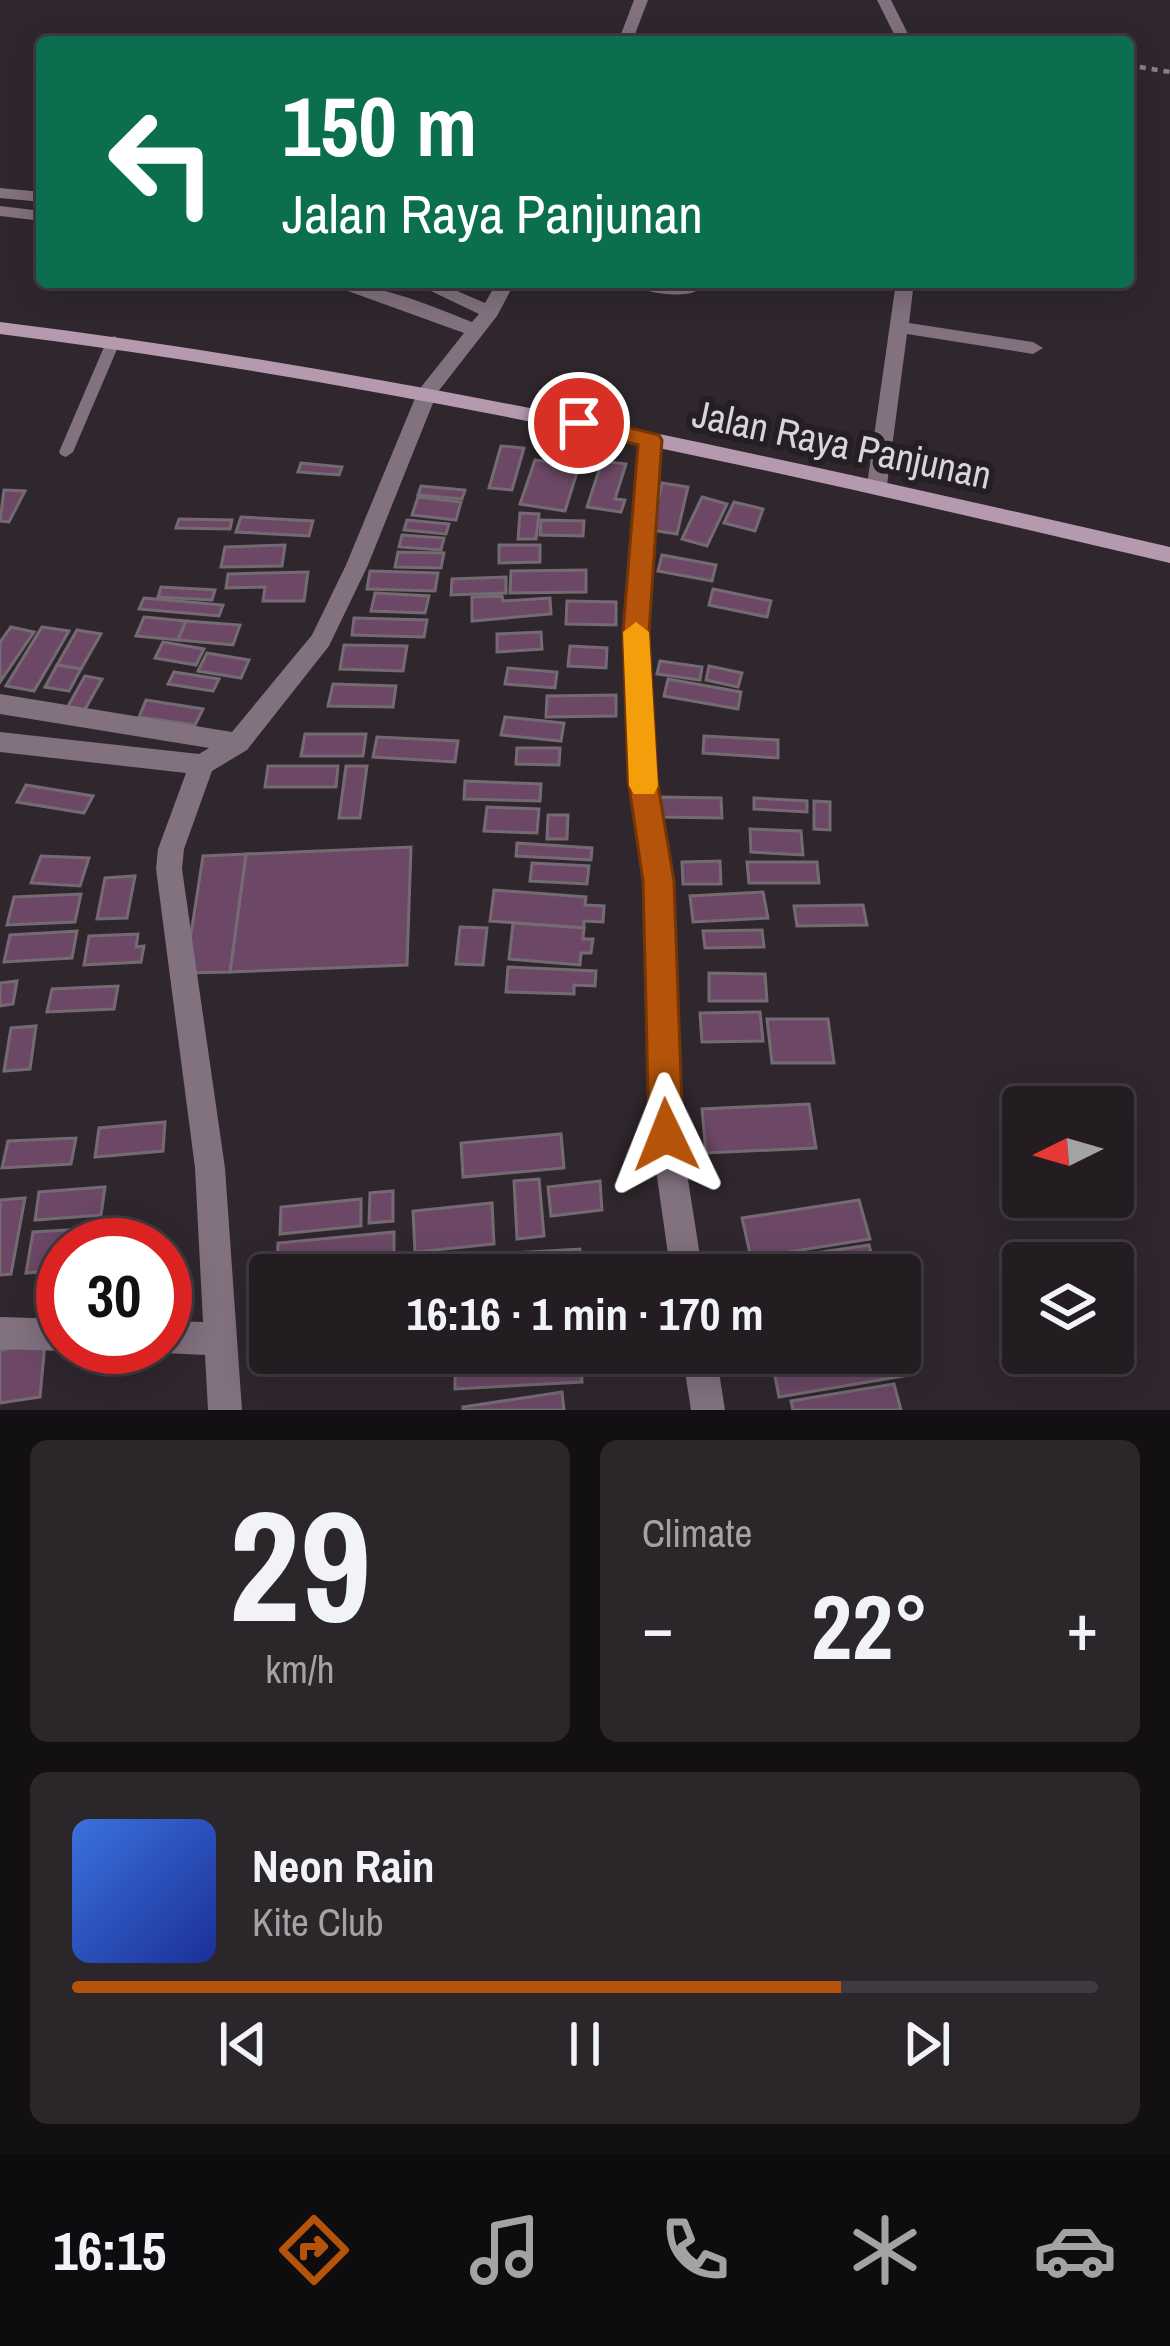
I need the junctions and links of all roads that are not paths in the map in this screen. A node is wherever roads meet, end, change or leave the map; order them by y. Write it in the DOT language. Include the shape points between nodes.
graph roads {
  1 [pos="641,0"];
  2 [pos="884,0"];
  3 [pos="627,36"];
  4 [pos="902,36"];
  5 [pos="0,193"];
  6 [pos="36,196"];
  7 [pos="0,212"];
  8 [pos="36,215"];
  9 [pos="353,288"];
  10 [pos="430,288"];
  11 [pos="503,288"];
  12 [pos="675,288"];
  13 [pos="904,288"];
  14 [pos="689,290"];
  15 [pos="483,322"];
  16 [pos="0,328"];
  17 [pos="897,328"];
  18 [pos="114,340"];
  19 [pos="1033,348"];
  20 [pos="428,391"];
  21 [pos="650,440"];
  22 [pos="66,452"];
  23 [pos="880,467"];
  24 [pos="1170,555"];
  25 [pos="0,704"];
  26 [pos="0,742"];
  27 [pos="238,743"];
  28 [pos="202,765"];
  29 [pos="684,1254"];
  30 [pos="0,1333"];
  31 [pos="36,1334"];
  32 [pos="192,1338"];
  33 [pos="223,1339"];
  34 [pos="702,1374"];
  35 [pos="225,1410"];
  36 [pos="708,1410"];
  1 -- 3 [label="street"];
  2 -- 4 [label="street"];
  5 -- 6 [label="street"];
  7 -- 8 [label="street"];
  9 -- 15 [label="street"];
  10 -- 15 [label="street"];
  11 -- 15 [label="street"];
  12 -- 14 [label="street"];
  13 -- 17 [label="street"];
  15 -- 20 [label="street"];
  16 -- 18 [label="main road, Jalan Raya Panjunan"];
  17 -- 19 [label="street"];
  17 -- 23 [label="street"];
  18 -- 20 [label="main road, Jalan Raya Panjunan"];
  18 -- 22 [label="lane"];
  20 -- 21 [label="main road, Jalan Raya Panjunan"];
  20 -- 27 [label="street" via="339,606 302,668"];
  21 -- 23 [label="main road, Jalan Raya Panjunan"];
  21 -- 29 [label="street" via="638,674 658,881 666,1135"];
  23 -- 24 [label="main road, Jalan Raya Panjunan"];
  25 -- 27 [label="street"];
  26 -- 28 [label="street"];
  27 -- 28 [label="street"];
  28 -- 33 [label="street" via="169,869 210,1168"];
  30 -- 31 [label="street"];
  32 -- 33 [label="street"];
  33 -- 35 [label="street"];
  34 -- 36 [label="street"];
}
